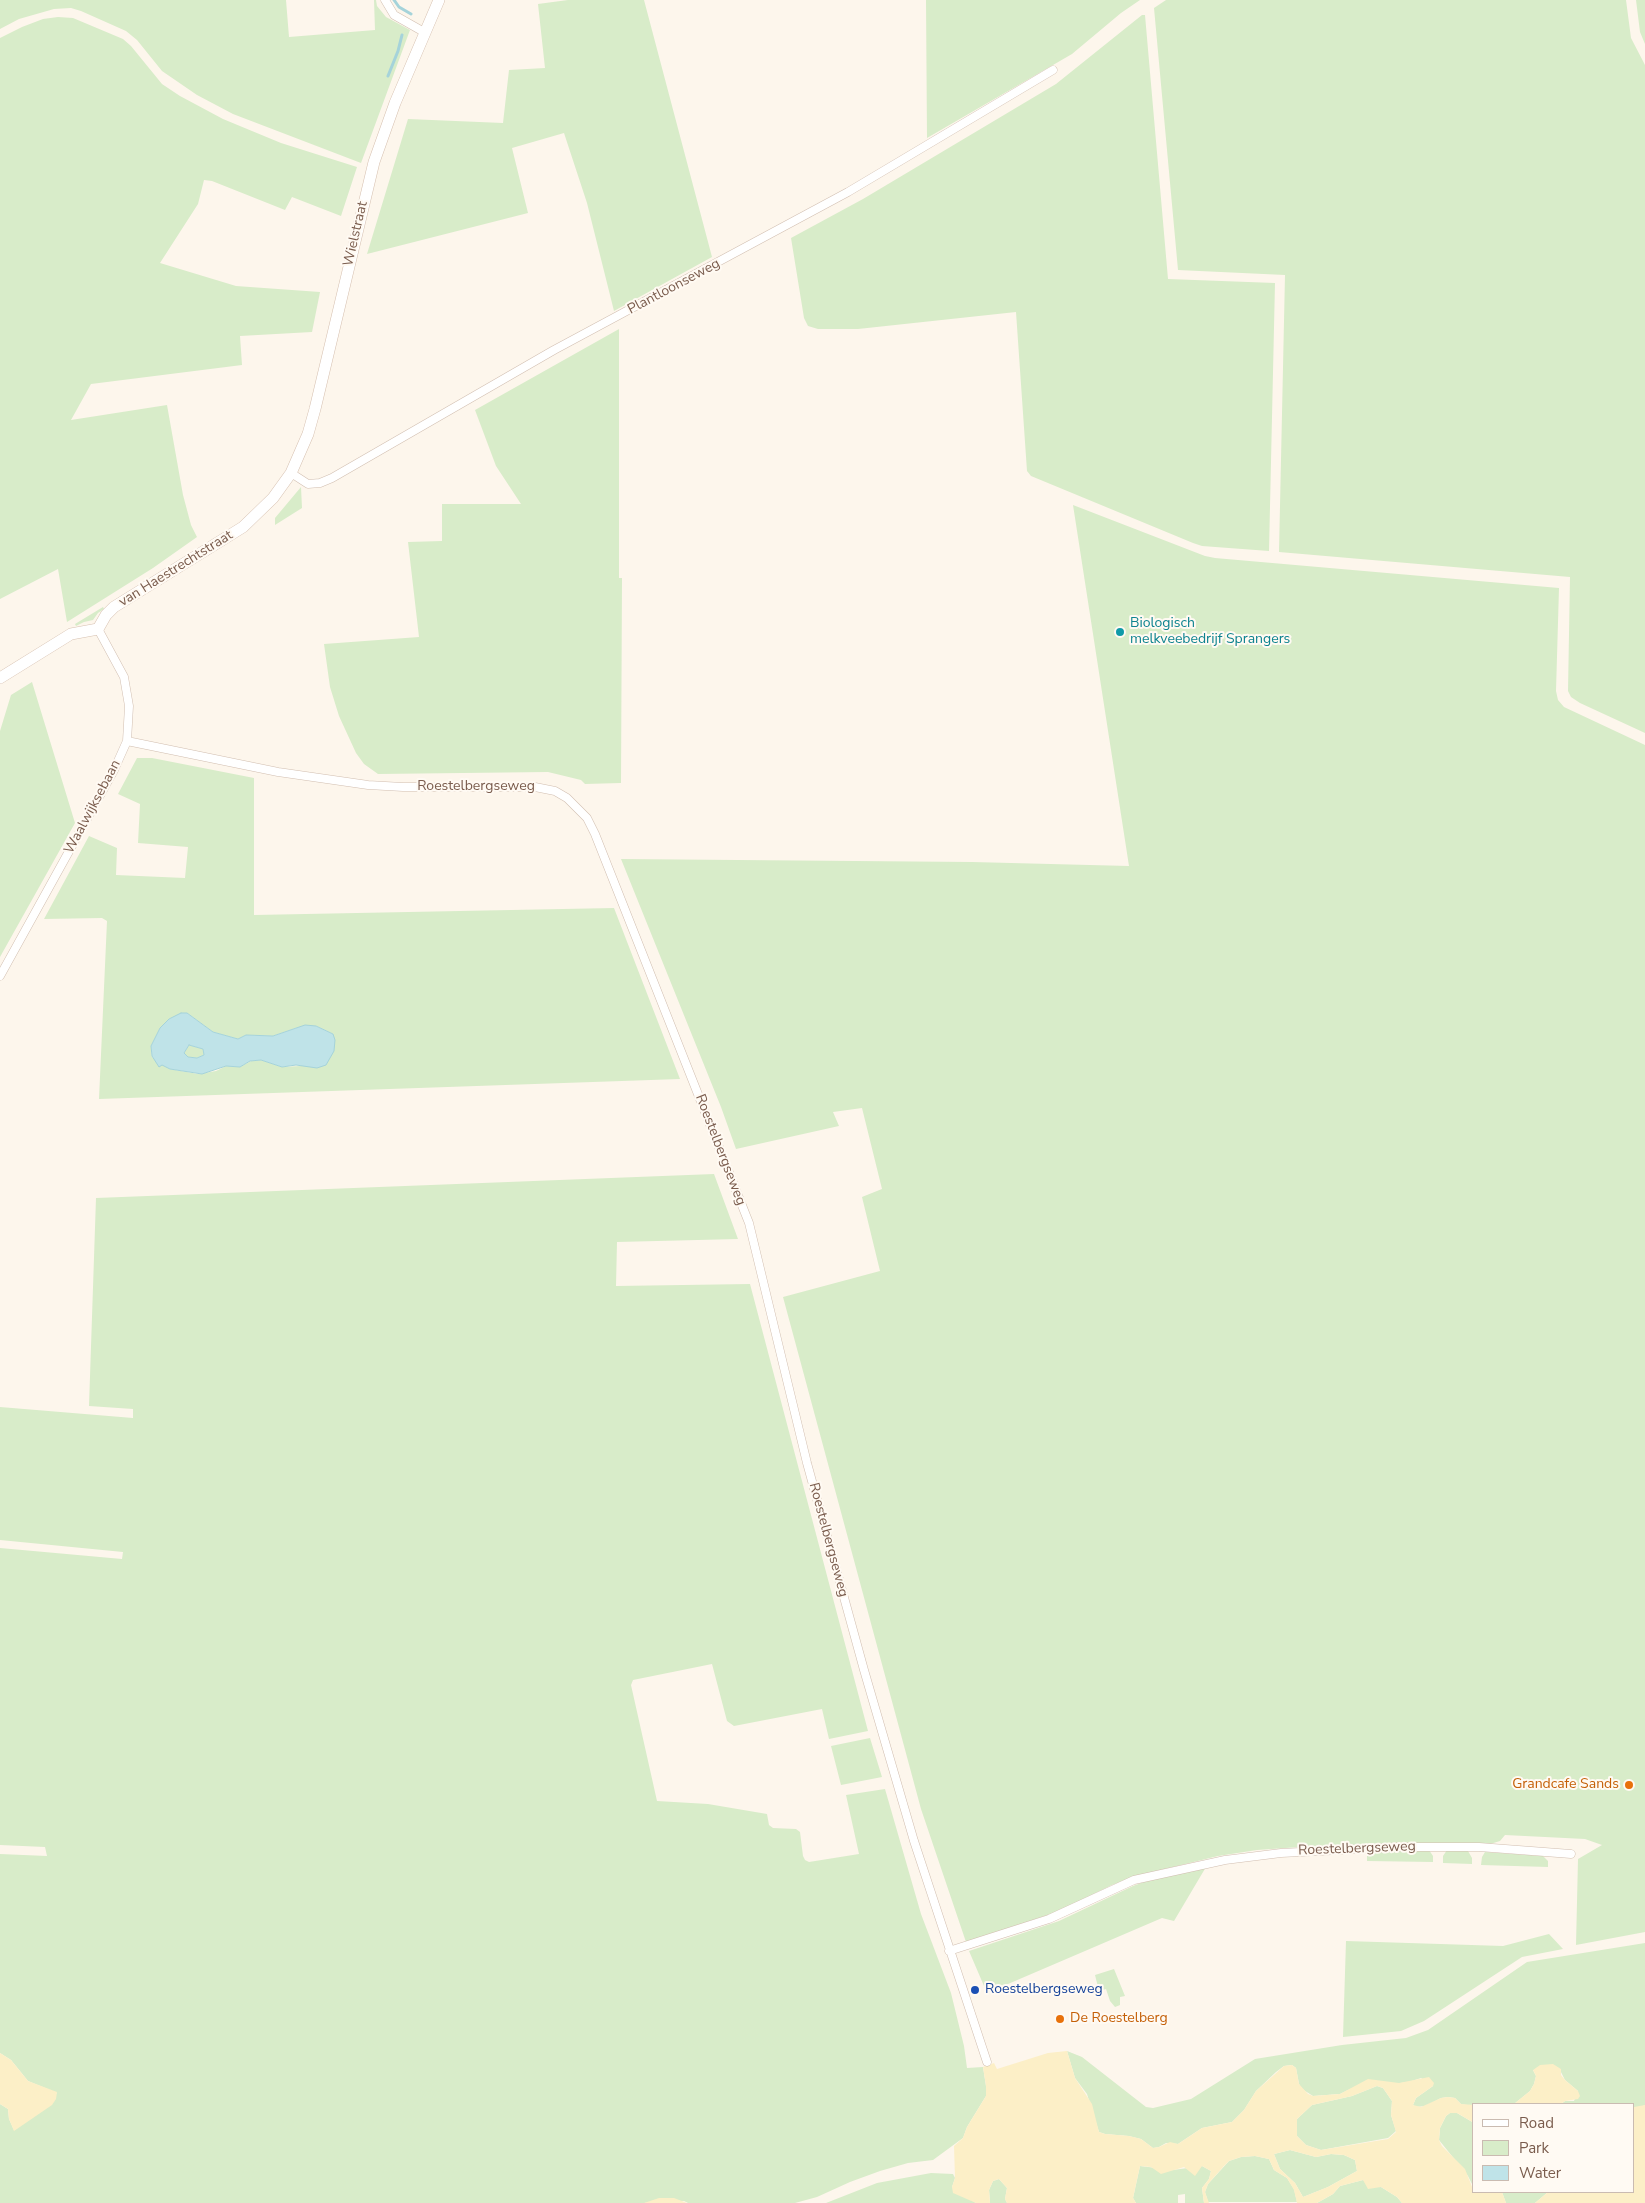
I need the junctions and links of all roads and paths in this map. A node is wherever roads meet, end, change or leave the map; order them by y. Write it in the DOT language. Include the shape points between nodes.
graph roads {
  1 [pos="385,0"];
  2 [pos="439,0"];
  3 [pos="424,32"];
  4 [pos="1053,70"];
  5 [pos="291,473"];
  6 [pos="98,630"];
  7 [pos="0,678"];
  8 [pos="127,740"];
  9 [pos="0,976"];
  10 [pos="1571,1854"];
  11 [pos="949,1951"];
  12 [pos="987,2062"];
  1 -- 3 [label="street" via="394,15"];
  2 -- 3 [label="street, Wielstraat"];
  3 -- 5 [label="street, Wielstraat" via="372,169 315,409"];
  4 -- 5 [label="street, Plantloonseweg" via="848,192 554,350 332,478 308,484"];
  5 -- 6 [label="street, van Haestrechtstraat" via="273,498 243,527 114,608"];
  6 -- 7 [label="street" via="71,634"];
  6 -- 8 [label="street, Waalwijksebaan" via="124,677 129,706"];
  8 -- 9 [label="street, Waalwijksebaan" via="109,779"];
  8 -- 11 [label="street, Roestelbergseweg" via="278,772 368,785 535,786 567,798 587,818 748,1223 815,1491 914,1841"];
  10 -- 11 [label="street, Roestelbergseweg" via="1479,1847 1399,1847 1297,1851 1225,1860 1134,1880 1049,1919"];
  11 -- 12 [label="street, Roestelbergseweg"];
}
